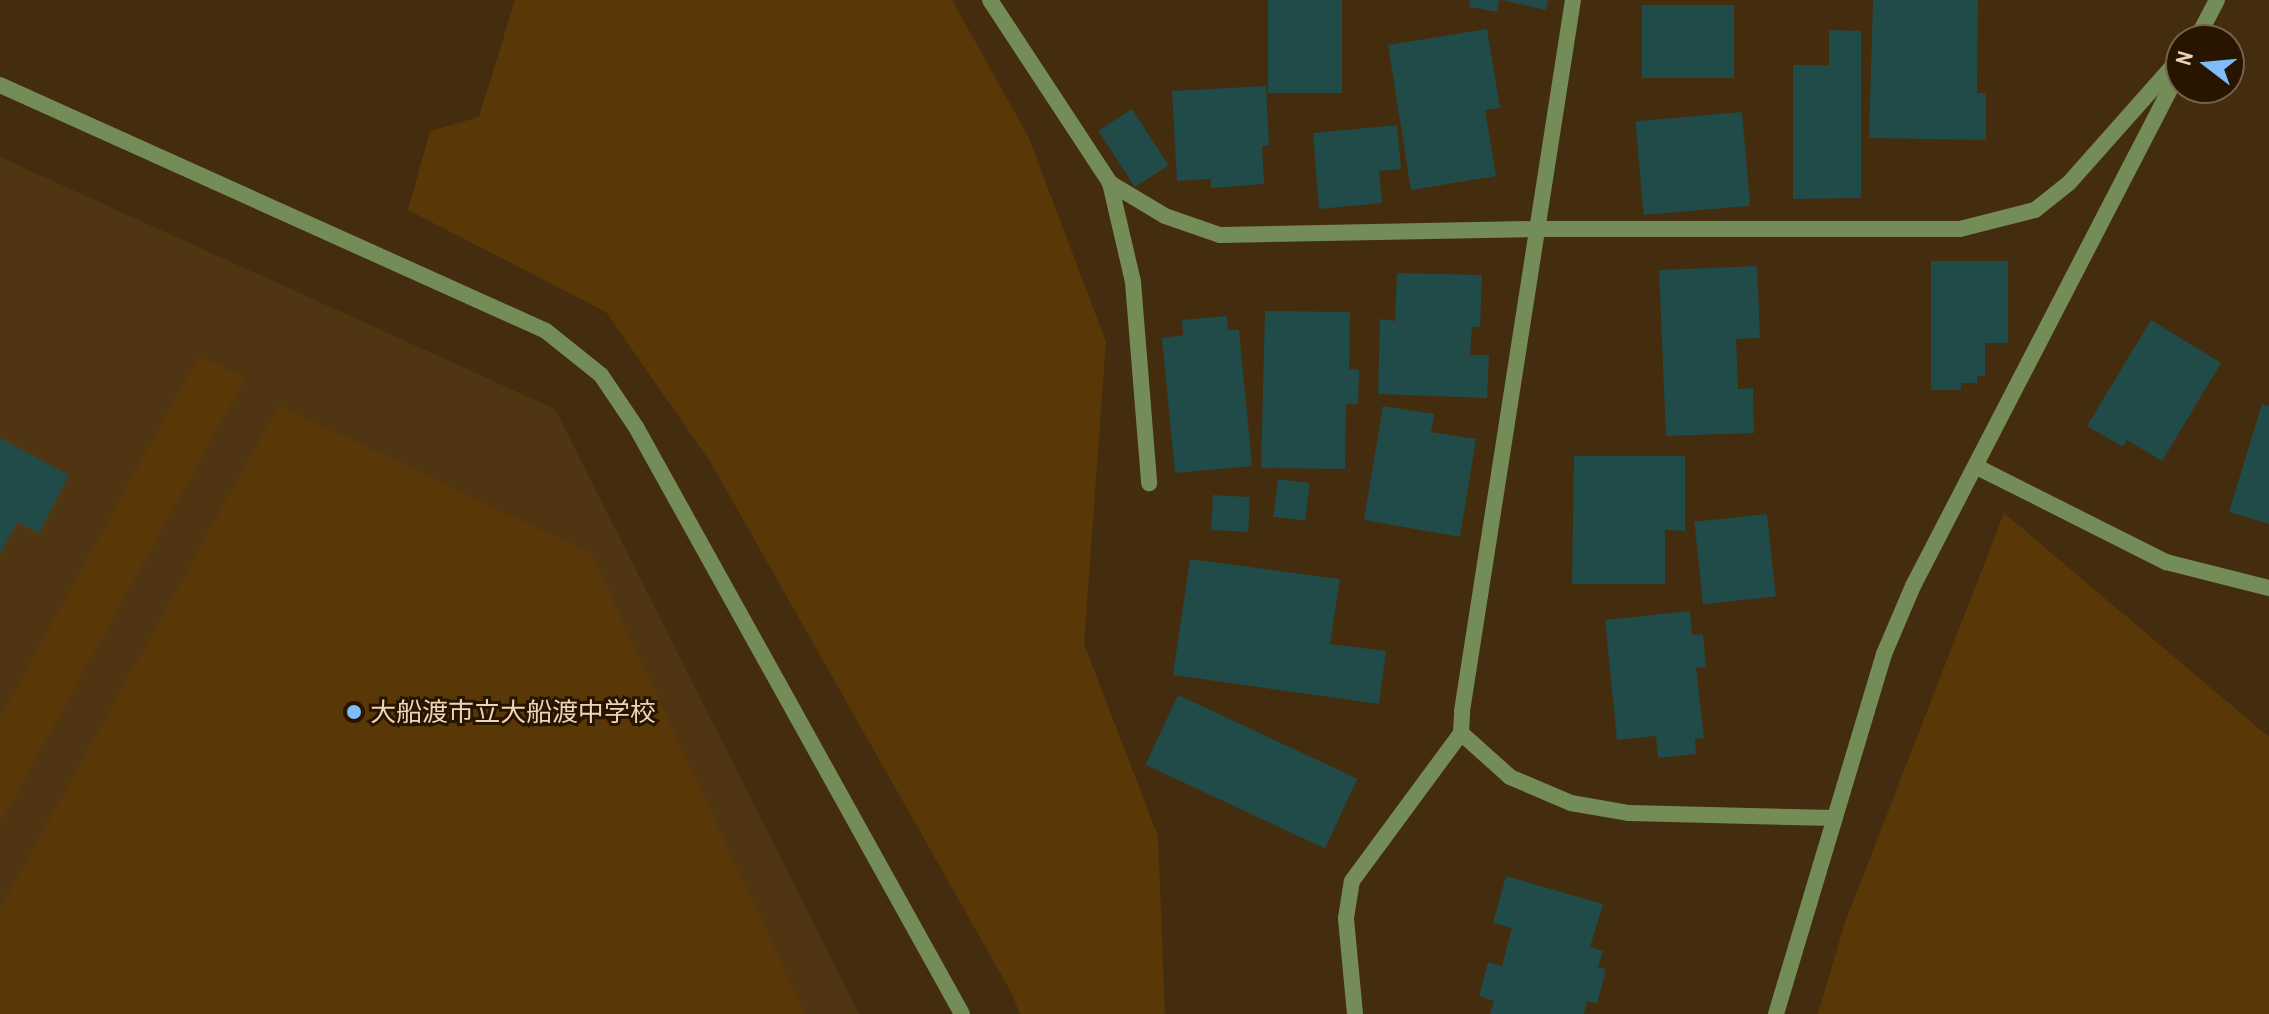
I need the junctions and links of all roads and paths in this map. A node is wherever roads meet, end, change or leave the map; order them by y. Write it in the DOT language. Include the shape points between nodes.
graph roads {
  1 [pos="990,0"];
  2 [pos="1573,0"];
  3 [pos="2217,0"];
  4 [pos="2204,24"];
  5 [pos="2165,75"];
  6 [pos="0,85"];
  7 [pos="2165,99"];
  8 [pos="1110,183"];
  9 [pos="1538,229"];
  10 [pos="1977,467"];
  11 [pos="1149,483"];
  12 [pos="2269,588"];
  13 [pos="1461,733"];
  14 [pos="1835,818"];
  15 [pos="962,1014"];
  16 [pos="1355,1014"];
  17 [pos="1776,1014"];
  1 -- 8 [label="street"];
  2 -- 9 [label="street"];
  3 -- 4 [label="street"];
  5 -- 9 [label="street" via="2069,183 2035,210 1960,229"];
  6 -- 15 [label="street" via="546,331 601,375 636,427"];
  7 -- 10 [label="street"];
  8 -- 9 [label="street" via="1165,216 1220,235"];
  8 -- 11 [label="street" via="1133,282"];
  9 -- 13 [label="street"];
  10 -- 12 [label="street" via="2166,562"];
  10 -- 14 [label="street" via="1913,586 1884,654"];
  13 -- 14 [label="street" via="1510,777 1571,803 1629,813"];
  13 -- 16 [label="street" via="1352,881 1346,918"];
  14 -- 17 [label="street"];
}
